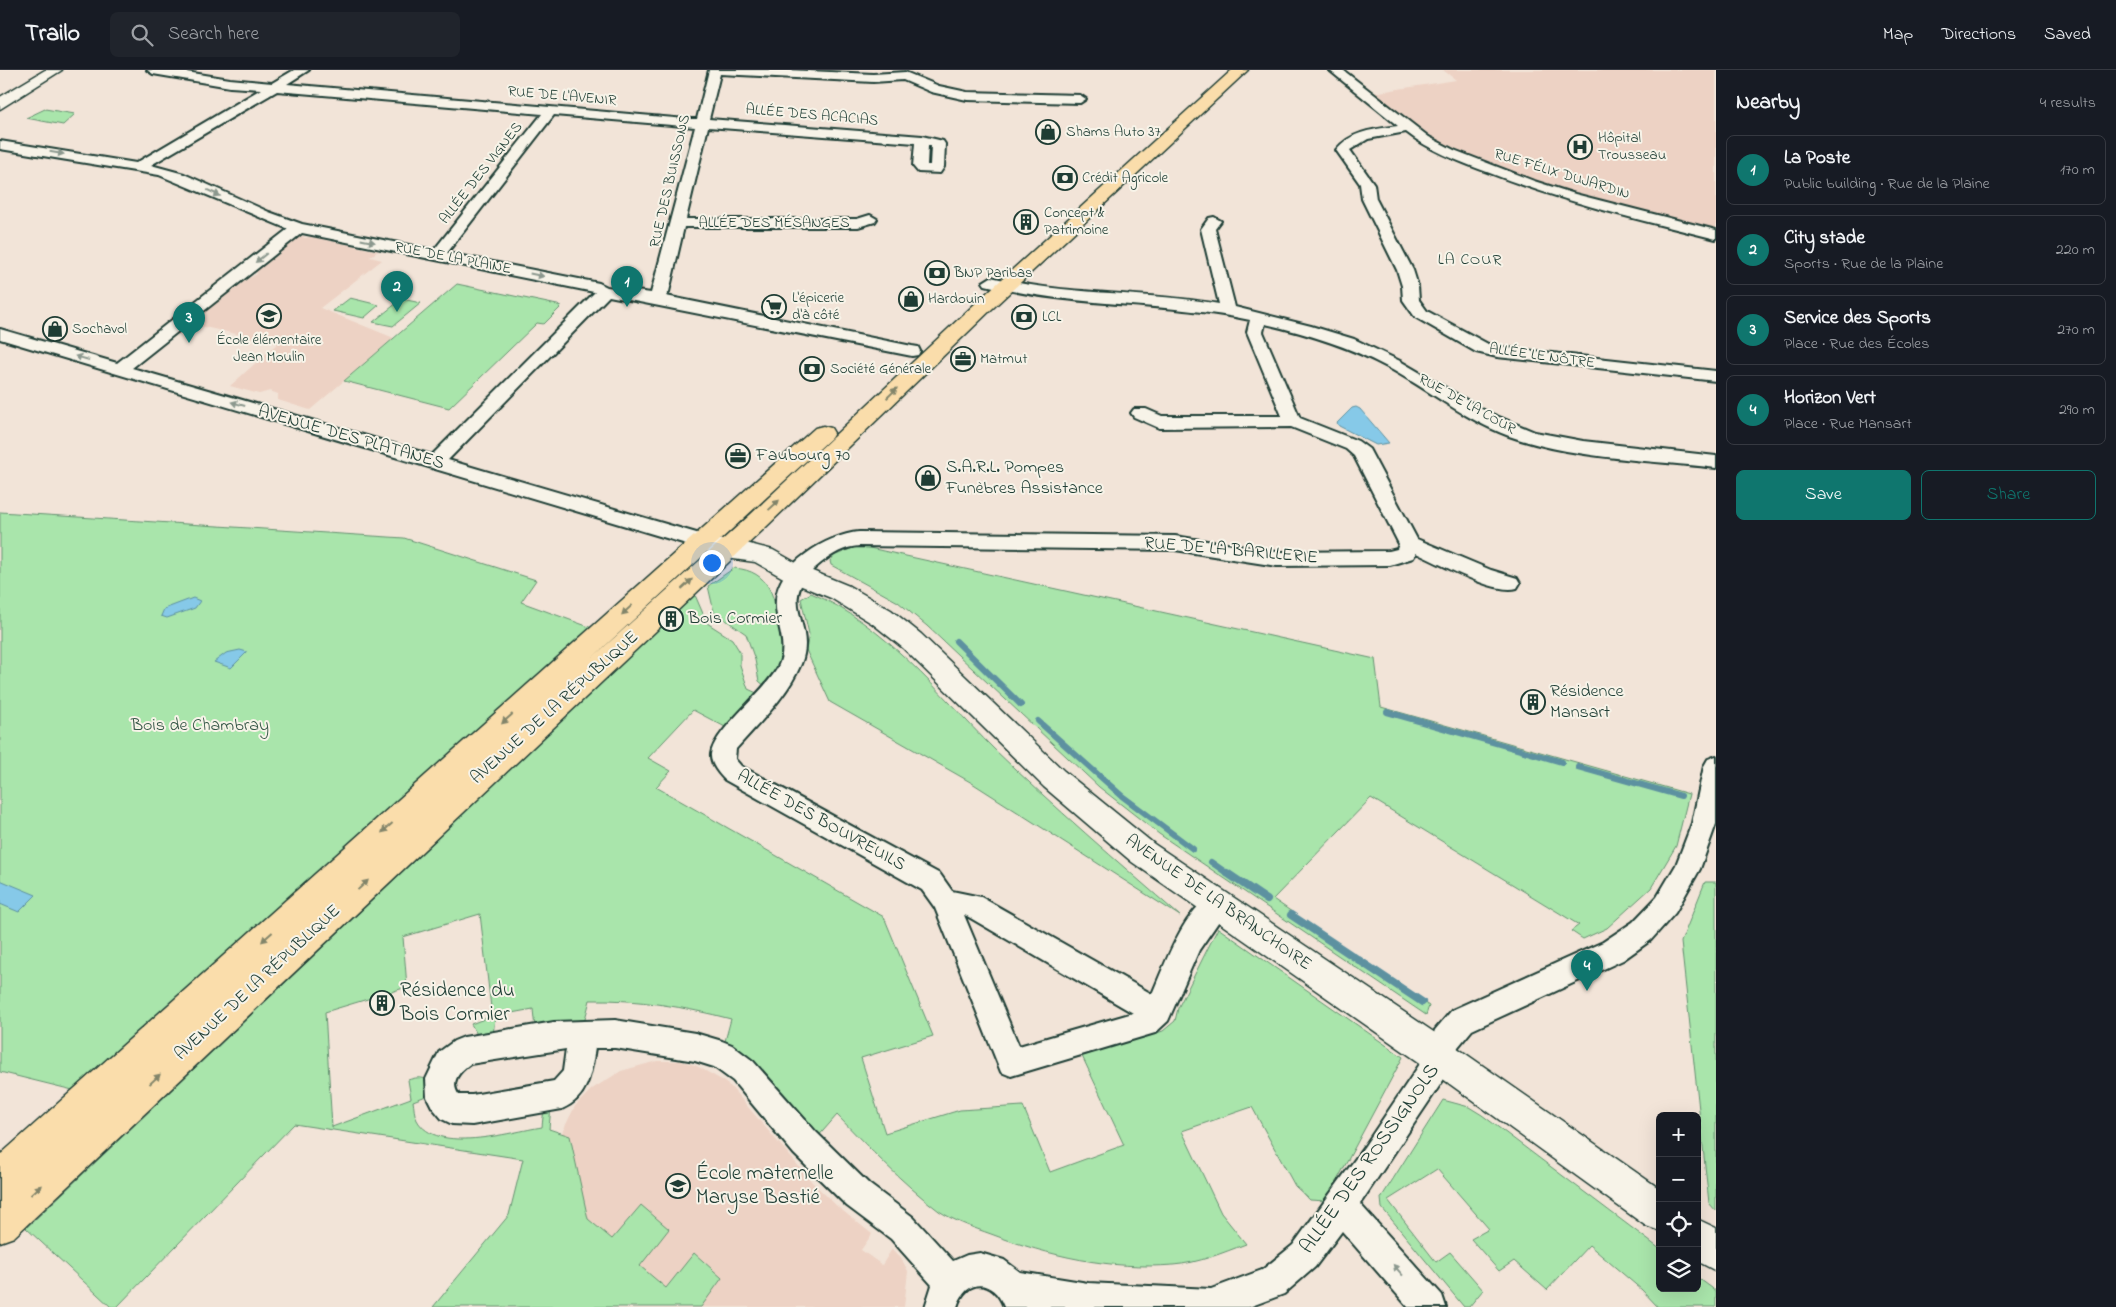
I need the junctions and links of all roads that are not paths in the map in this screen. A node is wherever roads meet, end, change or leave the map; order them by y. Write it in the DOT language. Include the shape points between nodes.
graph roads {
  1 [pos="55,70"];
  2 [pos="153,70"];
  3 [pos="303,70"];
  4 [pos="715,70"];
  5 [pos="1224,70"];
  6 [pos="1241,70"];
  7 [pos="1334,70"];
  8 [pos="908,73"];
  9 [pos="274,86"];
  10 [pos="1080,99"];
  11 [pos="0,104"];
  12 [pos="550,111"];
  13 [pos="700,123"];
  14 [pos="1407,128"];
  15 [pos="922,140"];
  16 [pos="0,144"];
  17 [pos="140,166"];
  18 [pos="870,219"];
  19 [pos="677,222"];
  20 [pos="1214,222"];
  21 [pos="299,228"];
  22 [pos="1716,235"];
  23 [pos="438,255"];
  24 [pos="998,284"];
  25 [pos="604,292"];
  26 [pos="656,299"];
  27 [pos="1226,311"];
  28 [pos="1259,318"];
  29 [pos="0,334"];
  30 [pos="912,351"];
  31 [pos="120,369"];
  32 [pos="1716,376"];
  33 [pos="1140,414"];
  34 [pos="1293,421"];
  35 [pos="436,462"];
  36 [pos="1716,462"];
  37 [pos="758,521"];
  38 [pos="1409,544"];
  39 [pos="714,546"];
  40 [pos="791,571"];
  41 [pos="1510,583"];
  42 [pos="1716,766"];
  43 [pos="945,901"];
  44 [pos="1217,905"];
  45 [pos="1158,1012"];
  46 [pos="583,1034"];
  47 [pos="1441,1057"];
  48 [pos="0,1180"];
  49 [pos="1340,1205"];
  50 [pos="1656,1209"];
  51 [pos="0,1223"];
  52 [pos="1701,1241"];
  53 [pos="1716,1252"];
  54 [pos="946,1294"];
  55 [pos="1016,1297"];
  56 [pos="1430,1307"];
  1 -- 11 [label="main road"];
  2 -- 9 [label="street, RUE DE L'AVENIR" via="230,83"];
  3 -- 9 [label="street"];
  4 -- 8 [label="street" via="873,78"];
  4 -- 13 [label="street, RUE DES BUISSONS"];
  5 -- 24 [label="main road, AVENUE DE LA RÉPUBLIQUE"];
  6 -- 24 [label="main road, AVENUE DE LA RÉPUBLIQUE"];
  7 -- 14 [label="street, RUE FÉLIX DUJARDIN"];
  8 -- 10 [label="street" via="936,89 967,96"];
  9 -- 12 [label="street, RUE DE L'AVENIR"];
  9 -- 17 [label="street"];
  12 -- 13 [label="street, RUE DE L'AVENIR"];
  12 -- 23 [label="street, ALLÉE DES VIGNES"];
  13 -- 15 [label="street, ALLÉE DES ACACIAS"];
  13 -- 19 [label="street, RUE DES BUISSONS"];
  14 -- 22 [label="street, RUE FÉLIX DUJARDIN" via="1443,150 1530,184"];
  14 -- 32 [label="street, ALLÉE LE NÔTRE" via="1363,136 1348,142 1343,150 1367,184 1378,218 1405,270 1411,300 1421,314 1482,348 1497,352"];
  16 -- 17 [label="street, RUE DE LA PLAINE, one-way"];
  17 -- 21 [label="street, RUE DE LA PLAINE, one-way" via="179,177 268,218"];
  18 -- 19 [label="street, ALLÉE DES MÉSANGES" via="858,223"];
  19 -- 26 [label="street, RUE DES BUISSONS" via="661,292"];
  20 -- 27 [label="street" via="1208,228"];
  21 -- 23 [label="street, RUE DE LA PLAINE, one-way"];
  21 -- 31 [label="street, one-way"];
  23 -- 25 [label="street, RUE DE LA PLAINE, one-way" via="599,288"];
  24 -- 27 [label="street, RUE DE LA COUR"];
  24 -- 30 [label="main road, AVENUE DE LA RÉPUBLIQUE"];
  37 -- 24 [label="main road, AVENUE DE LA RÉPUBLIQUE, one-way"];
  25 -- 26 [label="street, RUE DE LA PLAINE"];
  25 -- 35 [label="street"];
  26 -- 30 [label="street, RUE DE LA PLAINE"];
  27 -- 28 [label="street, RUE DE LA COUR"];
  28 -- 34 [label="street" via="1255,332"];
  28 -- 36 [label="street, RUE DE LA COUR" via="1327,335 1370,352 1398,365 1486,418 1530,437 1568,445"];
  31 -- 29 [label="street, AVENUE DES PLATANES, one-way"];
  30 -- 39 [label="main road, AVENUE DE LA RÉPUBLIQUE"];
  35 -- 31 [label="street, AVENUE DES PLATANES, one-way"];
  33 -- 34 [label="street" via="1159,422"];
  34 -- 38 [label="street" via="1352,445 1362,453"];
  35 -- 39 [label="street, AVENUE DES PLATANES"];
  37 -- 39 [label="main road, AVENUE DE LA RÉPUBLIQUE"];
  37 -- 40 [label="main road" via="770,554"];
  38 -- 40 [label="street, RUE DE LA BARILLERIE" via="1406,553 1390,558 1288,559 1175,543 859,539 829,547"];
  38 -- 41 [label="street" via="1432,551 1482,576"];
  39 -- 40 [label="main road" via="737,562 770,571"];
  39 -- 48 [label="main road, AVENUE DE LA RÉPUBLIQUE, one-way"];
  51 -- 39 [label="main road, AVENUE DE LA RÉPUBLIQUE, one-way"];
  40 -- 43 [label="street, ALLÉE DES BOUVREUILS" via="787,592 793,646 791,662 780,681 727,743 722,758 728,768 739,776 931,882"];
  40 -- 44 [label="main road, AVENUE DE LA BRANCHOIRE" via="860,603 899,630 1074,798 1143,854"];
  42 -- 47 [label="street, ALLÉE DES ROSSIGNOLS" via="1704,823 1687,869 1666,905 1642,931 1613,951 1462,1020 1445,1040"];
  43 -- 45 [label="street" via="972,905"];
  43 -- 45 [label="street, ALLÉE DES BOUVREUILS" via="1010,1062 1145,1023"];
  44 -- 45 [label="street" via="1203,917 1195,930"];
  44 -- 47 [label="main road, AVENUE DE LA BRANCHOIRE"];
  46 -- 54 [label="street, ALLÉE DES ROSSIGNOLS" via="615,1034 695,1047 722,1055 743,1072 805,1143 858,1195 902,1228"];
  47 -- 49 [label="street, ALLÉE DES ROSSIGNOLS"];
  47 -- 50 [label="main road, AVENUE DE LA BRANCHOIRE"];
  49 -- 55 [label="street, ALLÉE DES ROSSIGNOLS" via="1304,1256 1272,1282 1211,1305"];
  56 -- 49 [label="street, one-way"];
  52 -- 53 [label="main road"];
  54 -- 55 [label="street, ALLÉE DES ROSSIGNOLS" via="967,1270 977,1268 996,1273"];
}
